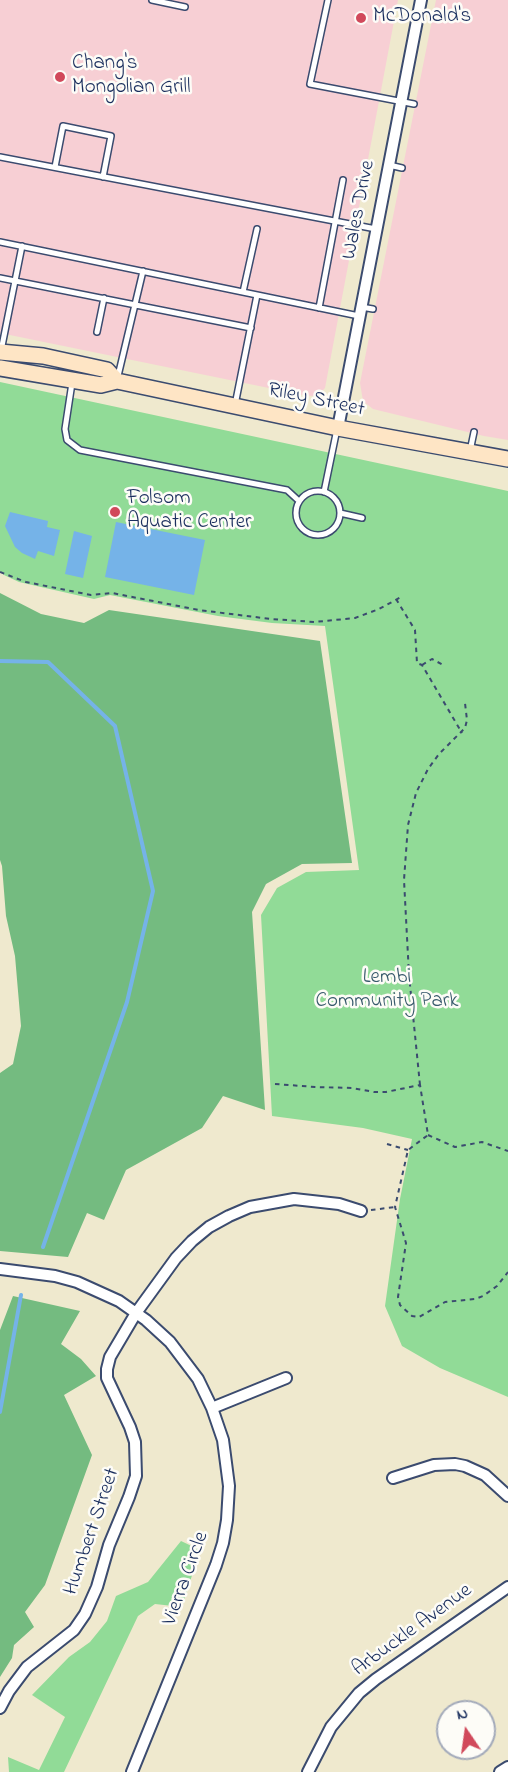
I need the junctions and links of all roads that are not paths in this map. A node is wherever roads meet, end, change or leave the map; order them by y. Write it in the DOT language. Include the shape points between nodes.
graph roads {
  1 [pos="152,0"];
  2 [pos="328,0"];
  3 [pos="421,0"];
  4 [pos="186,7"];
  5 [pos="401,102"];
  6 [pos="414,104"];
  7 [pos="0,157"];
  8 [pos="389,165"];
  9 [pos="55,167"];
  10 [pos="402,168"];
  11 [pos="103,177"];
  12 [pos="343,180"];
  13 [pos="336,222"];
  14 [pos="376,229"];
  15 [pos="257,230"];
  16 [pos="0,242"];
  17 [pos="22,246"];
  18 [pos="143,271"];
  19 [pos="0,278"];
  20 [pos="14,281"];
  21 [pos="243,292"];
  22 [pos="257,295"];
  23 [pos="104,298"];
  24 [pos="135,304"];
  25 [pos="319,308"];
  26 [pos="373,309"];
  27 [pos="360,311"];
  28 [pos="251,328"];
  29 [pos="97,332"];
  30 [pos="0,352"];
  31 [pos="0,368"];
  32 [pos="73,379"];
  33 [pos="117,381"];
  34 [pos="234,406"];
  35 [pos="338,428"];
  36 [pos="474,432"];
  37 [pos="470,452"];
  38 [pos="508,459"];
  39 [pos="324,492"];
  40 [pos="299,501"];
  41 [pos="340,513"];
  42 [pos="362,518"];
  43 [pos="361,1211"];
  44 [pos="0,1269"];
  45 [pos="136,1313"];
  46 [pos="286,1378"];
  47 [pos="212,1408"];
  48 [pos="393,1478"];
  49 [pos="508,1496"];
  50 [pos="508,1587"];
  51 [pos="0,1708"];
  52 [pos="508,1767"];
  53 [pos="132,1772"];
  54 [pos="308,1772"];
  55 [pos="500,1772"];
  1 -- 4 [label="lane"];
  2 -- 5 [label="lane" via="310,84"];
  3 -- 5 [label="street, Wales Drive"];
  5 -- 6 [label="lane"];
  5 -- 8 [label="street, Wales Drive"];
  7 -- 9 [label="lane"];
  8 -- 10 [label="lane"];
  8 -- 14 [label="street, Wales Drive"];
  9 -- 11 [label="lane"];
  9 -- 11 [label="lane" via="63,126 111,136"];
  11 -- 13 [label="lane"];
  12 -- 13 [label="lane"];
  13 -- 14 [label="lane"];
  13 -- 25 [label="lane"];
  14 -- 27 [label="street, Wales Drive"];
  15 -- 21 [label="lane"];
  16 -- 17 [label="lane"];
  17 -- 18 [label="lane"];
  17 -- 20 [label="lane"];
  18 -- 21 [label="lane"];
  18 -- 24 [label="lane"];
  19 -- 20 [label="lane"];
  20 -- 23 [label="lane"];
  20 -- 30 [label="lane"];
  21 -- 22 [label="lane"];
  22 -- 25 [label="lane"];
  22 -- 28 [label="lane"];
  23 -- 24 [label="lane"];
  23 -- 29 [label="lane"];
  24 -- 28 [label="lane"];
  24 -- 33 [label="lane"];
  25 -- 27 [label="lane"];
  26 -- 27 [label="lane"];
  27 -- 35 [label="street, Wales Drive"];
  28 -- 34 [label="lane"];
  30 -- 33 [label="main road, Riley Street" via="43,356 107,370"];
  31 -- 32 [label="main road, Riley Street"];
  32 -- 33 [label="main road, Riley Street" via="101,385"];
  32 -- 40 [label="lane" via="65,429 67,440 80,450 287,490"];
  33 -- 34 [label="main road, Riley Street"];
  34 -- 35 [label="main road, Riley Street"];
  35 -- 37 [label="main road, Riley Street"];
  35 -- 39 [label="lane"];
  36 -- 37 [label="lane"];
  37 -- 38 [label="main road, Riley Street"];
  39 -- 40 [label="lane" via="310,493"];
  39 -- 41 [label="lane" via="335,500"];
  40 -- 41 [label="lane" via="296,516 309,534 330,532"];
  41 -- 42 [label="lane"];
  43 -- 45 [label="street, Humbert Street" via="339,1204 294,1199 250,1207 229,1216 184,1250"];
  44 -- 45 [label="street, Vierra Circle" via="77,1282 99,1290"];
  45 -- 47 [label="street, Vierra Circle" via="154,1326 185,1360"];
  45 -- 51 [label="street, Humbert Street" via="107,1369 107,1378 135,1442 136,1476 129,1497 85,1614 74,1630 27,1667"];
  46 -- 47 [label="street"];
  47 -- 53 [label="street, Vierra Circle" via="223,1440 229,1486 223,1543"];
  48 -- 49 [label="street" via="434,1465 455,1464 485,1475"];
  50 -- 54 [label="street, Arbuckle Avenue" via="359,1694 331,1727"];
  52 -- 55 [label="street"];
}
